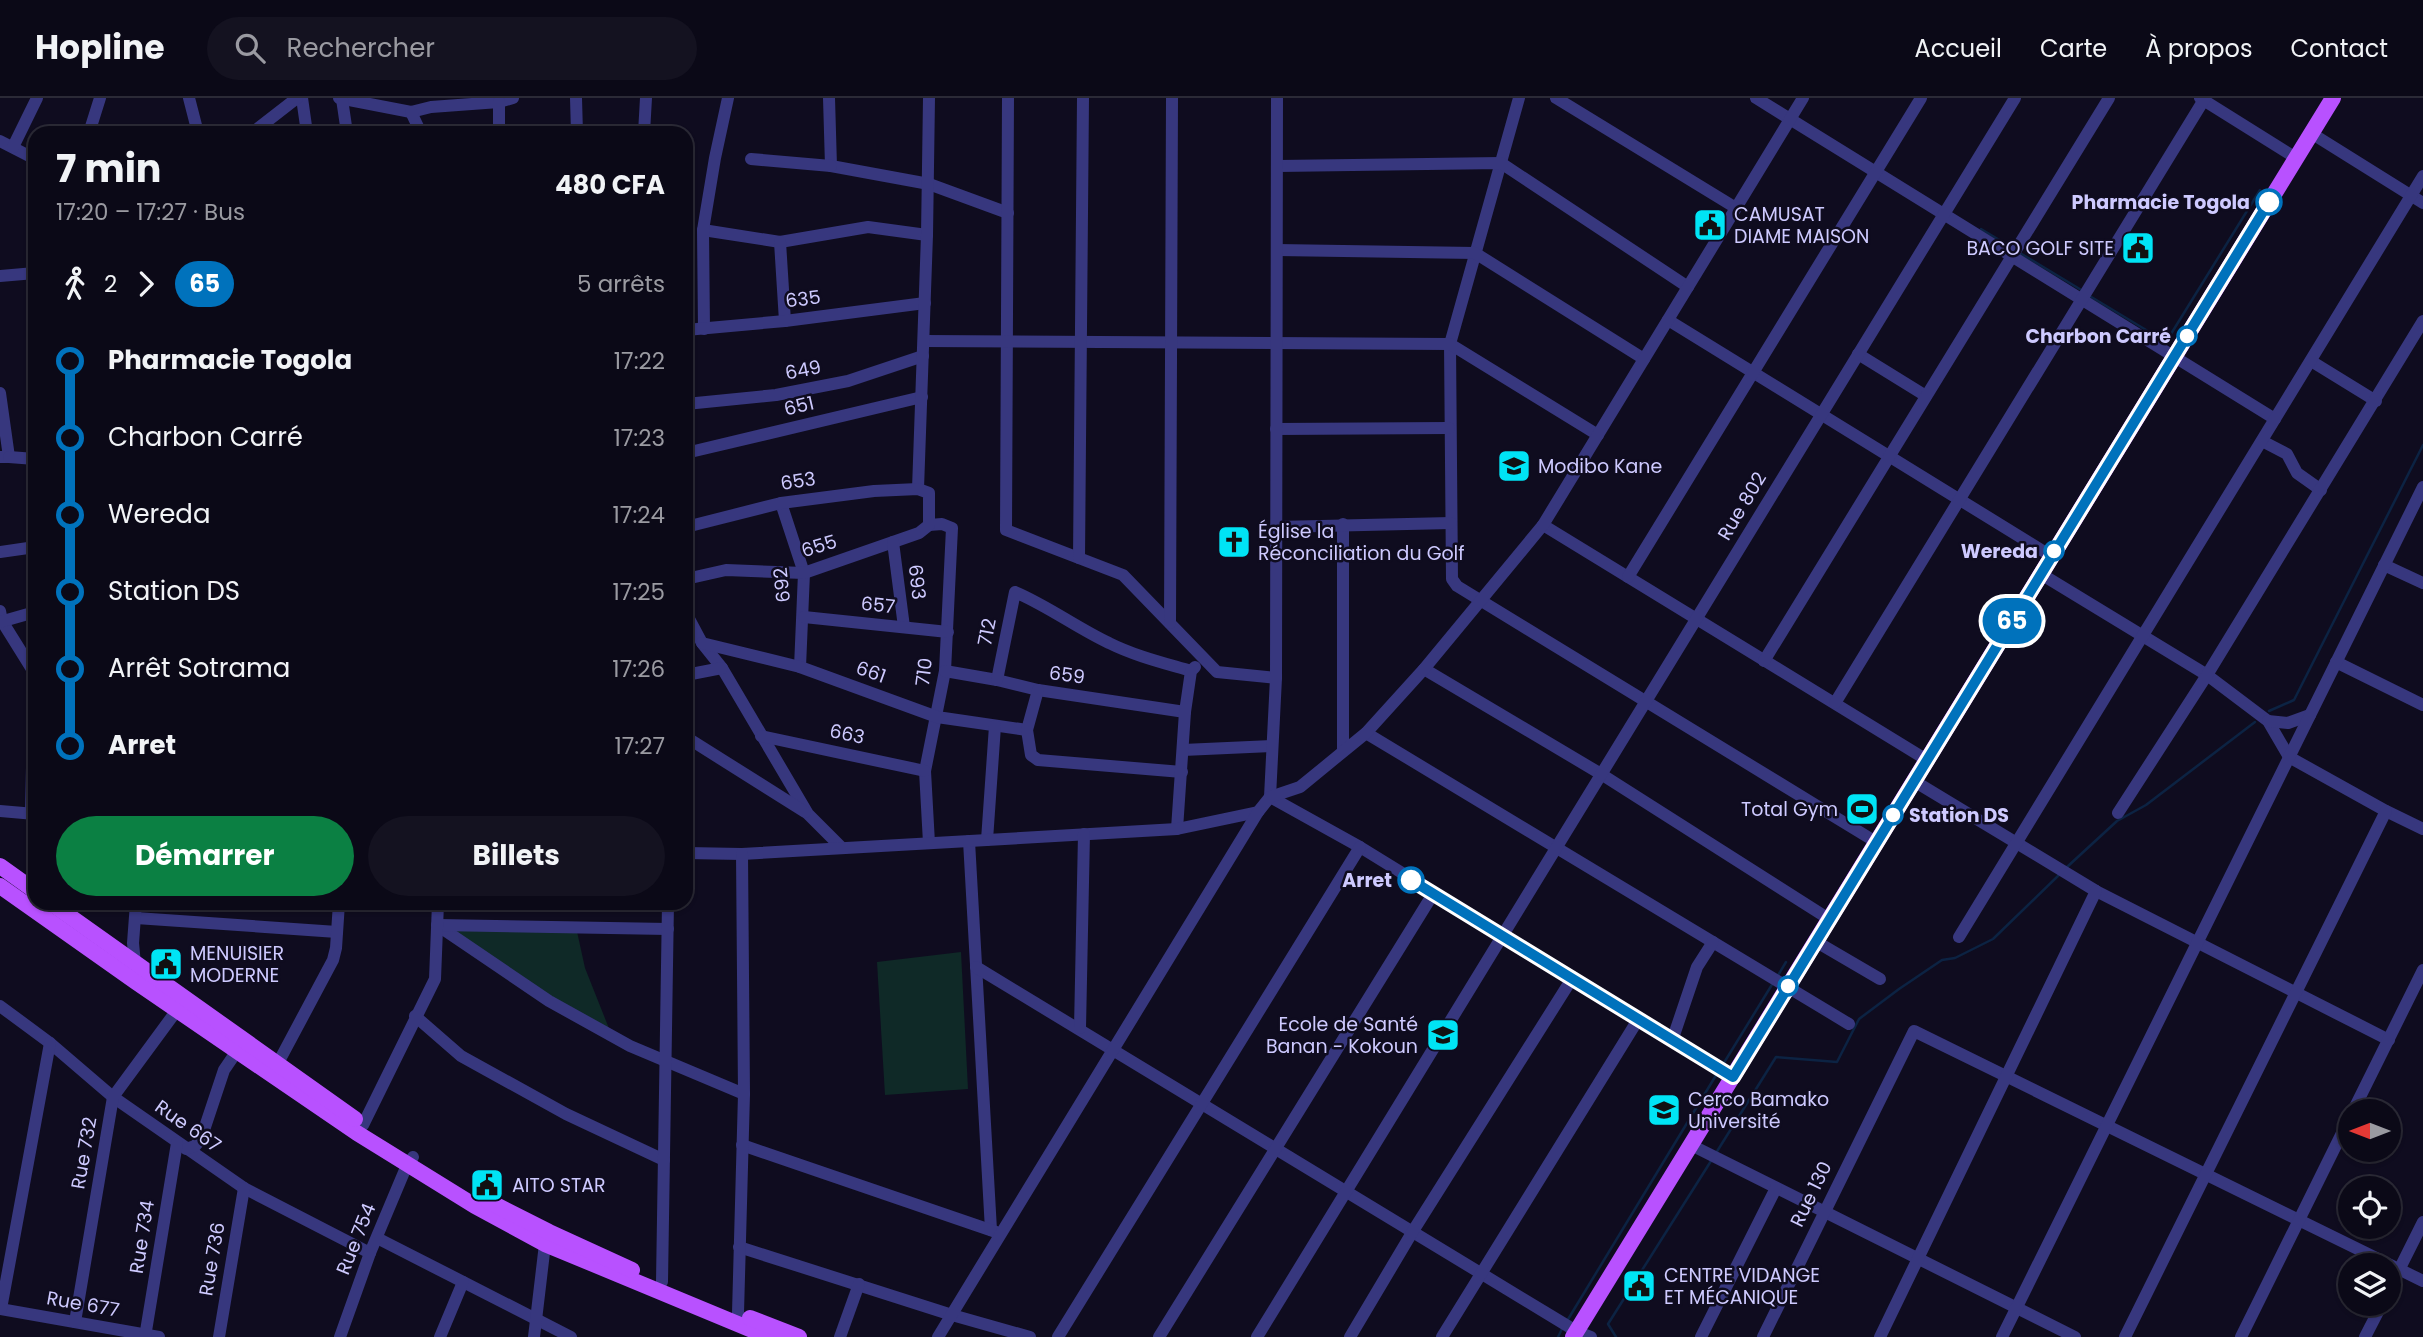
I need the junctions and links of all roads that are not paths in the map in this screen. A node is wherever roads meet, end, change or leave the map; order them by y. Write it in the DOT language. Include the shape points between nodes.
graph roads {
  1 [pos="37,98"];
  2 [pos="100,98"];
  3 [pos="189,98"];
  4 [pos="300,98"];
  5 [pos="341,98"];
  6 [pos="513,98"];
  7 [pos="576,98"];
  8 [pos="646,98"];
  9 [pos="728,98"];
  10 [pos="829,98"];
  11 [pos="929,98"];
  12 [pos="1008,98"];
  13 [pos="1083,98"];
  14 [pos="1172,98"];
  15 [pos="1277,98"];
  16 [pos="1519,98"];
  17 [pos="1556,98"];
  18 [pos="1756,98"];
  19 [pos="1803,98"];
  20 [pos="1921,98"];
  21 [pos="2015,98"];
  22 [pos="2109,98"];
  23 [pos="2333,98"];
  24 [pos="2203,99"];
  25 [pos="431,102"];
  26 [pos="499,102"];
  27 [pos="411,112"];
  28 [pos="1790,119"];
  29 [pos="91,126"];
  30 [pos="196,126"];
  31 [pos="262,126"];
  32 [pos="306,126"];
  33 [pos="346,126"];
  34 [pos="418,126"];
  35 [pos="499,126"];
  36 [pos="577,126"];
  37 [pos="644,126"];
  38 [pos="2311,133"];
  39 [pos="0,141"];
  40 [pos="13,147"];
  41 [pos="28,155"];
  42 [pos="2296,158"];
  43 [pos="751,159"];
  44 [pos="1501,163"];
  45 [pos="831,166"];
  46 [pos="1278,166"];
  47 [pos="1876,172"];
  48 [pos="2423,176"];
  49 [pos="929,184"];
  50 [pos="2411,196"];
  51 [pos="2423,204"];
  52 [pos="1736,208"];
  53 [pos="1008,213"];
  54 [pos="1944,214"];
  55 [pos="704,230"];
  56 [pos="928,235"];
  57 [pos="780,242"];
  58 [pos="1277,250"];
  59 [pos="1475,253"];
  60 [pos="2012,256"];
  61 [pos="28,274"];
  62 [pos="0,276"];
  63 [pos="1688,287"];
  64 [pos="2082,299"];
  65 [pos="925,303"];
  66 [pos="1668,320"];
  67 [pos="785,321"];
  68 [pos="2423,321"];
  69 [pos="704,329"];
  70 [pos="693,330"];
  71 [pos="924,341"];
  72 [pos="1007,341"];
  73 [pos="1081,342"];
  74 [pos="1171,342"];
  75 [pos="1276,343"];
  76 [pos="1450,344"];
  77 [pos="1857,354"];
  78 [pos="923,356"];
  79 [pos="2174,356"];
  80 [pos="1644,359"];
  81 [pos="2311,360"];
  82 [pos="1753,373"];
  83 [pos="0,393"];
  84 [pos="1926,396"];
  85 [pos="922,397"];
  86 [pos="2376,401"];
  87 [pos="693,403"];
  88 [pos="1821,414"];
  89 [pos="2275,419"];
  90 [pos="1449,428"];
  91 [pos="1276,429"];
  92 [pos="1598,435"];
  93 [pos="2262,441"];
  94 [pos="693,451"];
  95 [pos="4,457"];
  96 [pos="1889,457"];
  97 [pos="28,459"];
  98 [pos="2423,487"];
  99 [pos="918,489"];
  100 [pos="2321,490"];
  101 [pos="1959,500"];
  102 [pos="781,503"];
  103 [pos="1451,523"];
  104 [pos="1343,524"];
  105 [pos="693,525"];
  106 [pos="1543,525"];
  107 [pos="1277,527"];
  108 [pos="924,529"];
  109 [pos="892,542"];
  110 [pos="28,548"];
  111 [pos="0,552"];
  112 [pos="2051,556"];
  113 [pos="1079,558"];
  114 [pos="2384,565"];
  115 [pos="803,573"];
  116 [pos="2041,574"];
  117 [pos="693,577"];
  118 [pos="1628,577"];
  119 [pos="2423,583"];
  120 [pos="1480,600"];
  121 [pos="28,613"];
  122 [pos="803,617"];
  123 [pos="1,618"];
  124 [pos="1696,619"];
  125 [pos="1170,623"];
  126 [pos="693,626"];
  127 [pos="904,627"];
  128 [pos="948,632"];
  129 [pos="2143,636"];
  130 [pos="702,643"];
  131 [pos="1203,658"];
  132 [pos="1765,660"];
  133 [pos="28,662"];
  134 [pos="2336,662"];
  135 [pos="800,667"];
  136 [pos="722,668"];
  137 [pos="1424,669"];
  138 [pos="945,671"];
  139 [pos="1191,671"];
  140 [pos="693,674"];
  141 [pos="2207,675"];
  142 [pos="1276,678"];
  143 [pos="997,680"];
  144 [pos="1038,690"];
  145 [pos="1645,701"];
  146 [pos="1835,704"];
  147 [pos="2423,705"];
  148 [pos="1185,712"];
  149 [pos="2310,715"];
  150 [pos="937,717"];
  151 [pos="2268,721"];
  152 [pos="995,726"];
  153 [pos="1027,730"];
  154 [pos="1366,733"];
  155 [pos="761,736"];
  156 [pos="693,743"];
  157 [pos="1272,746"];
  158 [pos="1183,751"];
  159 [pos="1343,751"];
  160 [pos="2289,757"];
  161 [pos="1927,760"];
  162 [pos="925,771"];
  163 [pos="1182,772"];
  164 [pos="1601,774"];
  165 [pos="1914,781"];
  166 [pos="1270,797"];
  167 [pos="0,811"];
  168 [pos="2386,811"];
  169 [pos="1258,812"];
  170 [pos="2118,813"];
  171 [pos="28,814"];
  172 [pos="808,814"];
  173 [pos="1177,829"];
  174 [pos="2423,829"];
  175 [pos="1084,834"];
  176 [pos="987,840"];
  177 [pos="969,841"];
  178 [pos="1876,842"];
  179 [pos="929,843"];
  180 [pos="2017,843"];
  181 [pos="1360,847"];
  182 [pos="1556,847"];
  183 [pos="842,848"];
  184 [pos="693,853"];
  185 [pos="742,854"];
  186 [pos="0,866"];
  187 [pos="0,886"];
  188 [pos="28,886"];
  189 [pos="2096,891"];
  190 [pos="1433,894"];
  191 [pos="28,906"];
  192 [pos="34,910"];
  193 [pos="61,910"];
  194 [pos="136,910"];
  195 [pos="338,910"];
  196 [pos="438,910"];
  197 [pos="668,910"];
  198 [pos="136,918"];
  199 [pos="1829,919"];
  200 [pos="437,925"];
  201 [pos="668,929"];
  202 [pos="337,932"];
  203 [pos="1503,934"];
  204 [pos="1959,937"];
  205 [pos="1815,941"];
  206 [pos="1713,942"];
  207 [pos="2197,943"];
  208 [pos="135,964"];
  209 [pos="976,967"];
  210 [pos="2423,970"];
  211 [pos="1573,977"];
  212 [pos="1880,979"];
  213 [pos="1787,987"];
  214 [pos="2295,992"];
  215 [pos="0,1006"];
  216 [pos="177,1010"];
  217 [pos="415,1016"];
  218 [pos="1639,1018"];
  219 [pos="1849,1024"];
  220 [pos="1080,1028"];
  221 [pos="1672,1038"];
  222 [pos="2389,1040"];
  223 [pos="50,1043"];
  224 [pos="1114,1049"];
  225 [pos="237,1051"];
  226 [pos="666,1062"];
  227 [pos="277,1065"];
  228 [pos="1733,1077"];
  229 [pos="2006,1077"];
  230 [pos="744,1094"];
  231 [pos="113,1097"];
  232 [pos="2359,1099"];
  233 [pos="1202,1102"];
  234 [pos="363,1125"];
  235 [pos="2106,1126"];
  236 [pos="2338,1141"];
  237 [pos="742,1145"];
  238 [pos="1690,1145"];
  239 [pos="182,1146"];
  240 [pos="1276,1148"];
  241 [pos="664,1160"];
  242 [pos="410,1161"];
  243 [pos="2204,1174"];
  244 [pos="244,1188"];
  245 [pos="1776,1188"];
  246 [pos="1346,1191"];
  247 [pos="1824,1212"];
  248 [pos="2299,1220"];
  249 [pos="2423,1222"];
  250 [pos="1413,1231"];
  251 [pos="996,1232"];
  252 [pos="377,1238"];
  253 [pos="547,1238"];
  254 [pos="739,1247"];
  255 [pos="370,1253"];
  256 [pos="2366,1253"];
  257 [pos="1918,1259"];
  258 [pos="2401,1265"];
  259 [pos="2401,1270"];
  260 [pos="1481,1273"];
  261 [pos="2423,1281"];
  262 [pos="463,1282"];
  263 [pos="662,1282"];
  264 [pos="859,1284"];
  265 [pos="2016,1308"];
  266 [pos="0,1309"];
  267 [pos="952,1315"];
  268 [pos="2376,1316"];
  269 [pos="737,1318"];
  270 [pos="537,1320"];
  271 [pos="75,1322"];
  272 [pos="1580,1335"];
  273 [pos="150,1336"];
  274 [pos="219,1337"];
  275 [pos="340,1337"];
  276 [pos="440,1337"];
  277 [pos="534,1337"];
  278 [pos="570,1337"];
  279 [pos="769,1337"];
  280 [pos="799,1337"];
  281 [pos="840,1337"];
  282 [pos="938,1337"];
  283 [pos="1030,1337"];
  284 [pos="1058,1337"];
  285 [pos="1160,1337"];
  286 [pos="1257,1337"];
  287 [pos="1350,1337"];
  288 [pos="1442,1337"];
  289 [pos="1701,1337"];
  290 [pos="1763,1337"];
  291 [pos="1880,1337"];
  292 [pos="2002,1337"];
  293 [pos="2074,1337"];
  294 [pos="2125,1337"];
  295 [pos="2241,1337"];
  296 [pos="2365,1337"];
  1 -- 40 [label="street"];
  2 -- 29 [label="street"];
  3 -- 30 [label="street"];
  4 -- 31 [label="street"];
  4 -- 32 [label="street"];
  5 -- 27 [label="street"];
  5 -- 33 [label="street"];
  6 -- 26 [label="street"];
  7 -- 36 [label="street"];
  8 -- 37 [label="street"];
  9 -- 55 [label="street"];
  10 -- 45 [label="street"];
  11 -- 49 [label="street"];
  12 -- 53 [label="street"];
  13 -- 73 [label="street"];
  14 -- 74 [label="street"];
  15 -- 46 [label="street"];
  16 -- 44 [label="street"];
  17 -- 52 [label="street"];
  18 -- 28 [label="street"];
  19 -- 28 [label="street"];
  20 -- 47 [label="street"];
  21 -- 54 [label="street, Rue 802"];
  22 -- 60 [label="street"];
  23 -- 38 [label="main road"];
  24 -- 42 [label="street"];
  24 -- 64 [label="street"];
  25 -- 26 [label="street"];
  25 -- 27 [label="street"];
  26 -- 35 [label="street"];
  27 -- 34 [label="street"];
  28 -- 47 [label="street"];
  28 -- 52 [label="street"];
  38 -- 42 [label="main road"];
  38 -- 50 [label="street"];
  39 -- 40 [label="street"];
  40 -- 41 [label="street"];
  42 -- 79 [label="main road"];
  43 -- 45 [label="street"];
  44 -- 46 [label="street"];
  44 -- 59 [label="street"];
  44 -- 63 [label="street"];
  45 -- 49 [label="street"];
  46 -- 58 [label="street"];
  47 -- 54 [label="street"];
  47 -- 82 [label="street"];
  48 -- 50 [label="street"];
  49 -- 53 [label="street"];
  49 -- 56 [label="street"];
  50 -- 51 [label="street"];
  50 -- 81 [label="street"];
  52 -- 63 [label="street"];
  53 -- 72 [label="street"];
  54 -- 60 [label="street"];
  54 -- 77 [label="street, Rue 802"];
  55 -- 57 [label="street"];
  55 -- 69 [label="street"];
  56 -- 57 [label="street" via="868,227"];
  56 -- 65 [label="street"];
  57 -- 67 [label="street"];
  58 -- 59 [label="street"];
  58 -- 75 [label="street"];
  59 -- 76 [label="street"];
  59 -- 80 [label="street"];
  60 -- 64 [label="street"];
  60 -- 84 [label="street"];
  61 -- 62 [label="street"];
  63 -- 66 [label="street"];
  64 -- 79 [label="street"];
  64 -- 101 [label="street"];
  65 -- 67 [label="street, 635"];
  65 -- 71 [label="street"];
  66 -- 80 [label="street"];
  66 -- 82 [label="street"];
  67 -- 69 [label="street, 635"];
  68 -- 86 [label="street"];
  69 -- 70 [label="street, 635"];
  71 -- 72 [label="street"];
  71 -- 78 [label="street"];
  72 -- 73 [label="street"];
  72 -- 113 [label="street" via="1006,530"];
  73 -- 74 [label="street"];
  73 -- 113 [label="street"];
  74 -- 75 [label="street"];
  74 -- 125 [label="street"];
  75 -- 76 [label="street"];
  75 -- 91 [label="street"];
  76 -- 90 [label="street"];
  76 -- 92 [label="street"];
  77 -- 84 [label="street"];
  77 -- 88 [label="street, Rue 802"];
  78 -- 85 [label="street"];
  78 -- 87 [label="street, 649" via="848,381 776,395"];
  79 -- 89 [label="street"];
  79 -- 112 [label="main road"];
  80 -- 92 [label="street"];
  81 -- 86 [label="street"];
  81 -- 89 [label="street"];
  82 -- 88 [label="street"];
  82 -- 118 [label="street"];
  83 -- 95 [label="street"];
  84 -- 96 [label="street"];
  85 -- 94 [label="street, 651"];
  85 -- 99 [label="street"];
  86 -- 100 [label="street"];
  88 -- 96 [label="street"];
  88 -- 124 [label="street, Rue 802"];
  89 -- 93 [label="street"];
  90 -- 91 [label="street"];
  90 -- 103 [label="street"];
  91 -- 107 [label="street"];
  92 -- 106 [label="street"];
  93 -- 100 [label="street" via="2287,454 2297,473"];
  93 -- 129 [label="street"];
  95 -- 97 [label="street"];
  96 -- 101 [label="street"];
  96 -- 132 [label="street"];
  98 -- 114 [label="street"];
  99 -- 102 [label="street, 653"];
  99 -- 108 [label="street" via="929,494"];
  100 -- 141 [label="street"];
  101 -- 112 [label="street"];
  101 -- 146 [label="street"];
  102 -- 105 [label="street, 653"];
  102 -- 115 [label="street, 692"];
  103 -- 104 [label="street"];
  103 -- 120 [label="street" via="1452,579"];
  104 -- 107 [label="street"];
  104 -- 159 [label="street"];
  106 -- 118 [label="street"];
  106 -- 120 [label="street"];
  107 -- 142 [label="street"];
  108 -- 109 [label="street, 655"];
  108 -- 128 [label="street, 710" via="942,524 952,528"];
  109 -- 115 [label="street, 655"];
  109 -- 127 [label="street, 693"];
  110 -- 111 [label="street"];
  112 -- 116 [label="main road"];
  113 -- 125 [label="street" via="1123,575"];
  114 -- 119 [label="street"];
  114 -- 134 [label="street"];
  115 -- 117 [label="street, 655" via="726,570"];
  115 -- 122 [label="street, 692"];
  116 -- 129 [label="street"];
  116 -- 161 [label="main road"];
  118 -- 124 [label="street"];
  120 -- 137 [label="street"];
  120 -- 145 [label="street"];
  121 -- 123 [label="street"];
  122 -- 127 [label="street, 657"];
  122 -- 135 [label="street, 692"];
  123 -- 133 [label="street"];
  124 -- 132 [label="street"];
  124 -- 145 [label="street, Rue 802"];
  125 -- 131 [label="street"];
  126 -- 130 [label="street"];
  127 -- 128 [label="street, 657"];
  128 -- 138 [label="street, 710"];
  129 -- 141 [label="street"];
  129 -- 180 [label="street"];
  130 -- 135 [label="street, 661"];
  130 -- 136 [label="street"];
  131 -- 139 [label="street"];
  131 -- 142 [label="street" via="1217,673"];
  132 -- 146 [label="street"];
  134 -- 147 [label="street"];
  134 -- 149 [label="street"];
  135 -- 150 [label="street, 661"];
  136 -- 140 [label="street"];
  136 -- 155 [label="street"];
  137 -- 154 [label="street"];
  137 -- 164 [label="street"];
  138 -- 143 [label="street, 659"];
  138 -- 150 [label="street, 710"];
  139 -- 143 [label="street, 712" via="1111,644 1014,592"];
  139 -- 148 [label="street"];
  141 -- 151 [label="street"];
  141 -- 170 [label="street"];
  142 -- 157 [label="street"];
  143 -- 144 [label="street, 659"];
  144 -- 148 [label="street, 659"];
  144 -- 153 [label="street"];
  145 -- 164 [label="street, Rue 802"];
  145 -- 178 [label="street"];
  146 -- 161 [label="street"];
  148 -- 158 [label="street"];
  149 -- 151 [label="street" via="2288,723"];
  149 -- 160 [label="street"];
  150 -- 152 [label="street, 661"];
  150 -- 162 [label="street, 710"];
  151 -- 160 [label="street"];
  152 -- 153 [label="street, 661"];
  152 -- 176 [label="street"];
  153 -- 163 [label="street" via="1031,755 1038,760"];
  154 -- 159 [label="street"];
  154 -- 182 [label="street"];
  155 -- 162 [label="street, 663"];
  155 -- 172 [label="street"];
  156 -- 172 [label="street"];
  157 -- 158 [label="street"];
  157 -- 166 [label="street"];
  158 -- 163 [label="street"];
  159 -- 166 [label="street" via="1300,787"];
  160 -- 168 [label="street"];
  160 -- 207 [label="street"];
  161 -- 165 [label="main road"];
  162 -- 179 [label="street, 710"];
  163 -- 173 [label="street"];
  164 -- 182 [label="street, Rue 802"];
  164 -- 199 [label="street"];
  165 -- 178 [label="main road"];
  165 -- 180 [label="street"];
  166 -- 169 [label="street"];
  166 -- 181 [label="street"];
  167 -- 171 [label="street"];
  168 -- 174 [label="street"];
  168 -- 214 [label="street"];
  169 -- 173 [label="street"];
  169 -- 224 [label="street"];
  172 -- 183 [label="street"];
  173 -- 175 [label="street"];
  175 -- 176 [label="street"];
  175 -- 220 [label="street"];
  176 -- 177 [label="street"];
  177 -- 179 [label="street"];
  177 -- 209 [label="street"];
  178 -- 199 [label="main road"];
  179 -- 183 [label="street"];
  180 -- 189 [label="street"];
  180 -- 204 [label="street"];
  181 -- 190 [label="street"];
  181 -- 233 [label="street"];
  182 -- 203 [label="street, Rue 802"];
  182 -- 206 [label="street"];
  183 -- 185 [label="street"];
  184 -- 185 [label="street"];
  185 -- 230 [label="street"];
  186 -- 188 [label="main road"];
  187 -- 191 [label="main road"];
  189 -- 207 [label="street"];
  189 -- 229 [label="street"];
  190 -- 203 [label="street"];
  190 -- 240 [label="street"];
  192 -- 216 [label="main road"];
  193 -- 208 [label="main road"];
  194 -- 198 [label="street"];
  195 -- 202 [label="street"];
  196 -- 200 [label="street"];
  197 -- 201 [label="street"];
  198 -- 202 [label="street"];
  198 -- 208 [label="street"];
  199 -- 205 [label="main road"];
  200 -- 201 [label="street"];
  200 -- 217 [label="street" via="435,979"];
  200 -- 226 [label="street" via="550,1000"];
  201 -- 226 [label="street"];
  202 -- 227 [label="street" via="333,960"];
  203 -- 211 [label="street"];
  203 -- 246 [label="street, Rue 802"];
  205 -- 212 [label="street"];
  205 -- 213 [label="main road"];
  206 -- 213 [label="street"];
  206 -- 221 [label="street" via="1698,967"];
  207 -- 214 [label="street"];
  207 -- 235 [label="street"];
  208 -- 227 [label="main road"];
  209 -- 220 [label="street"];
  209 -- 251 [label="street"];
  210 -- 222 [label="street"];
  211 -- 218 [label="street"];
  211 -- 250 [label="street"];
  213 -- 219 [label="street"];
  213 -- 228 [label="main road"];
  214 -- 222 [label="street"];
  214 -- 243 [label="street"];
  215 -- 223 [label="street, Rue 667"];
  216 -- 225 [label="main road"];
  216 -- 231 [label="street, Rue 732"];
  217 -- 234 [label="street"];
  217 -- 241 [label="street" via="461,1056 566,1114"];
  218 -- 221 [label="street"];
  218 -- 260 [label="street"];
  220 -- 224 [label="street"];
  221 -- 228 [label="street"];
  222 -- 232 [label="street"];
  223 -- 231 [label="street, Rue 667"];
  223 -- 266 [label="street"];
  224 -- 233 [label="street"];
  224 -- 251 [label="street"];
  225 -- 239 [label="street" via="224,1070 201,1139 195,1146"];
  225 -- 242 [label="main road"];
  226 -- 230 [label="street"];
  226 -- 241 [label="street"];
  227 -- 234 [label="main road"];
  228 -- 238 [label="main road"];
  229 -- 235 [label="street"];
  229 -- 247 [label="street, Rue 130" via="1914,1031"];
  229 -- 257 [label="street"];
  230 -- 237 [label="street"];
  231 -- 239 [label="street, Rue 667"];
  231 -- 271 [label="street, Rue 732"];
  233 -- 240 [label="street"];
  233 -- 284 [label="street"];
  234 -- 242 [label="main road"];
  235 -- 243 [label="street"];
  235 -- 265 [label="street"];
  236 -- 248 [label="street"];
  237 -- 251 [label="street"];
  237 -- 254 [label="street"];
  238 -- 245 [label="street"];
  238 -- 272 [label="main road"];
  239 -- 244 [label="street, Rue 667"];
  239 -- 273 [label="street, Rue 734"];
  240 -- 246 [label="street"];
  240 -- 285 [label="street"];
  241 -- 263 [label="street"];
  242 -- 252 [label="street, Rue 754"];
  242 -- 253 [label="main road"];
  243 -- 248 [label="street"];
  243 -- 294 [label="street"];
  244 -- 255 [label="street, Rue 667"];
  244 -- 274 [label="street, Rue 736"];
  245 -- 247 [label="street"];
  245 -- 289 [label="street"];
  246 -- 250 [label="street"];
  246 -- 286 [label="street, Rue 802"];
  247 -- 257 [label="street"];
  247 -- 290 [label="street, Rue 130"];
  248 -- 256 [label="street"];
  248 -- 295 [label="street"];
  249 -- 258 [label="street"];
  250 -- 260 [label="street"];
  250 -- 287 [label="street"];
  251 -- 267 [label="street"];
  252 -- 255 [label="street, Rue 754"];
  252 -- 262 [label="street"];
  253 -- 263 [label="main road"];
  253 -- 269 [label="main road"];
  253 -- 270 [label="street"];
  254 -- 264 [label="street"];
  254 -- 269 [label="street"];
  255 -- 275 [label="street, Rue 754"];
  257 -- 265 [label="street"];
  257 -- 291 [label="street"];
  259 -- 261 [label="street"];
  260 -- 272 [label="street"];
  260 -- 288 [label="street"];
  262 -- 270 [label="street"];
  262 -- 276 [label="street"];
  263 -- 269 [label="main road"];
  264 -- 267 [label="street"];
  264 -- 281 [label="street"];
  265 -- 292 [label="street"];
  265 -- 293 [label="street"];
  266 -- 271 [label="street, Rue 677"];
  267 -- 282 [label="street"];
  267 -- 283 [label="street"];
  268 -- 296 [label="street"];
  269 -- 279 [label="main road"];
  269 -- 280 [label="main road"];
  270 -- 277 [label="street"];
  270 -- 278 [label="street"];
  271 -- 273 [label="street, Rue 677"];
}
